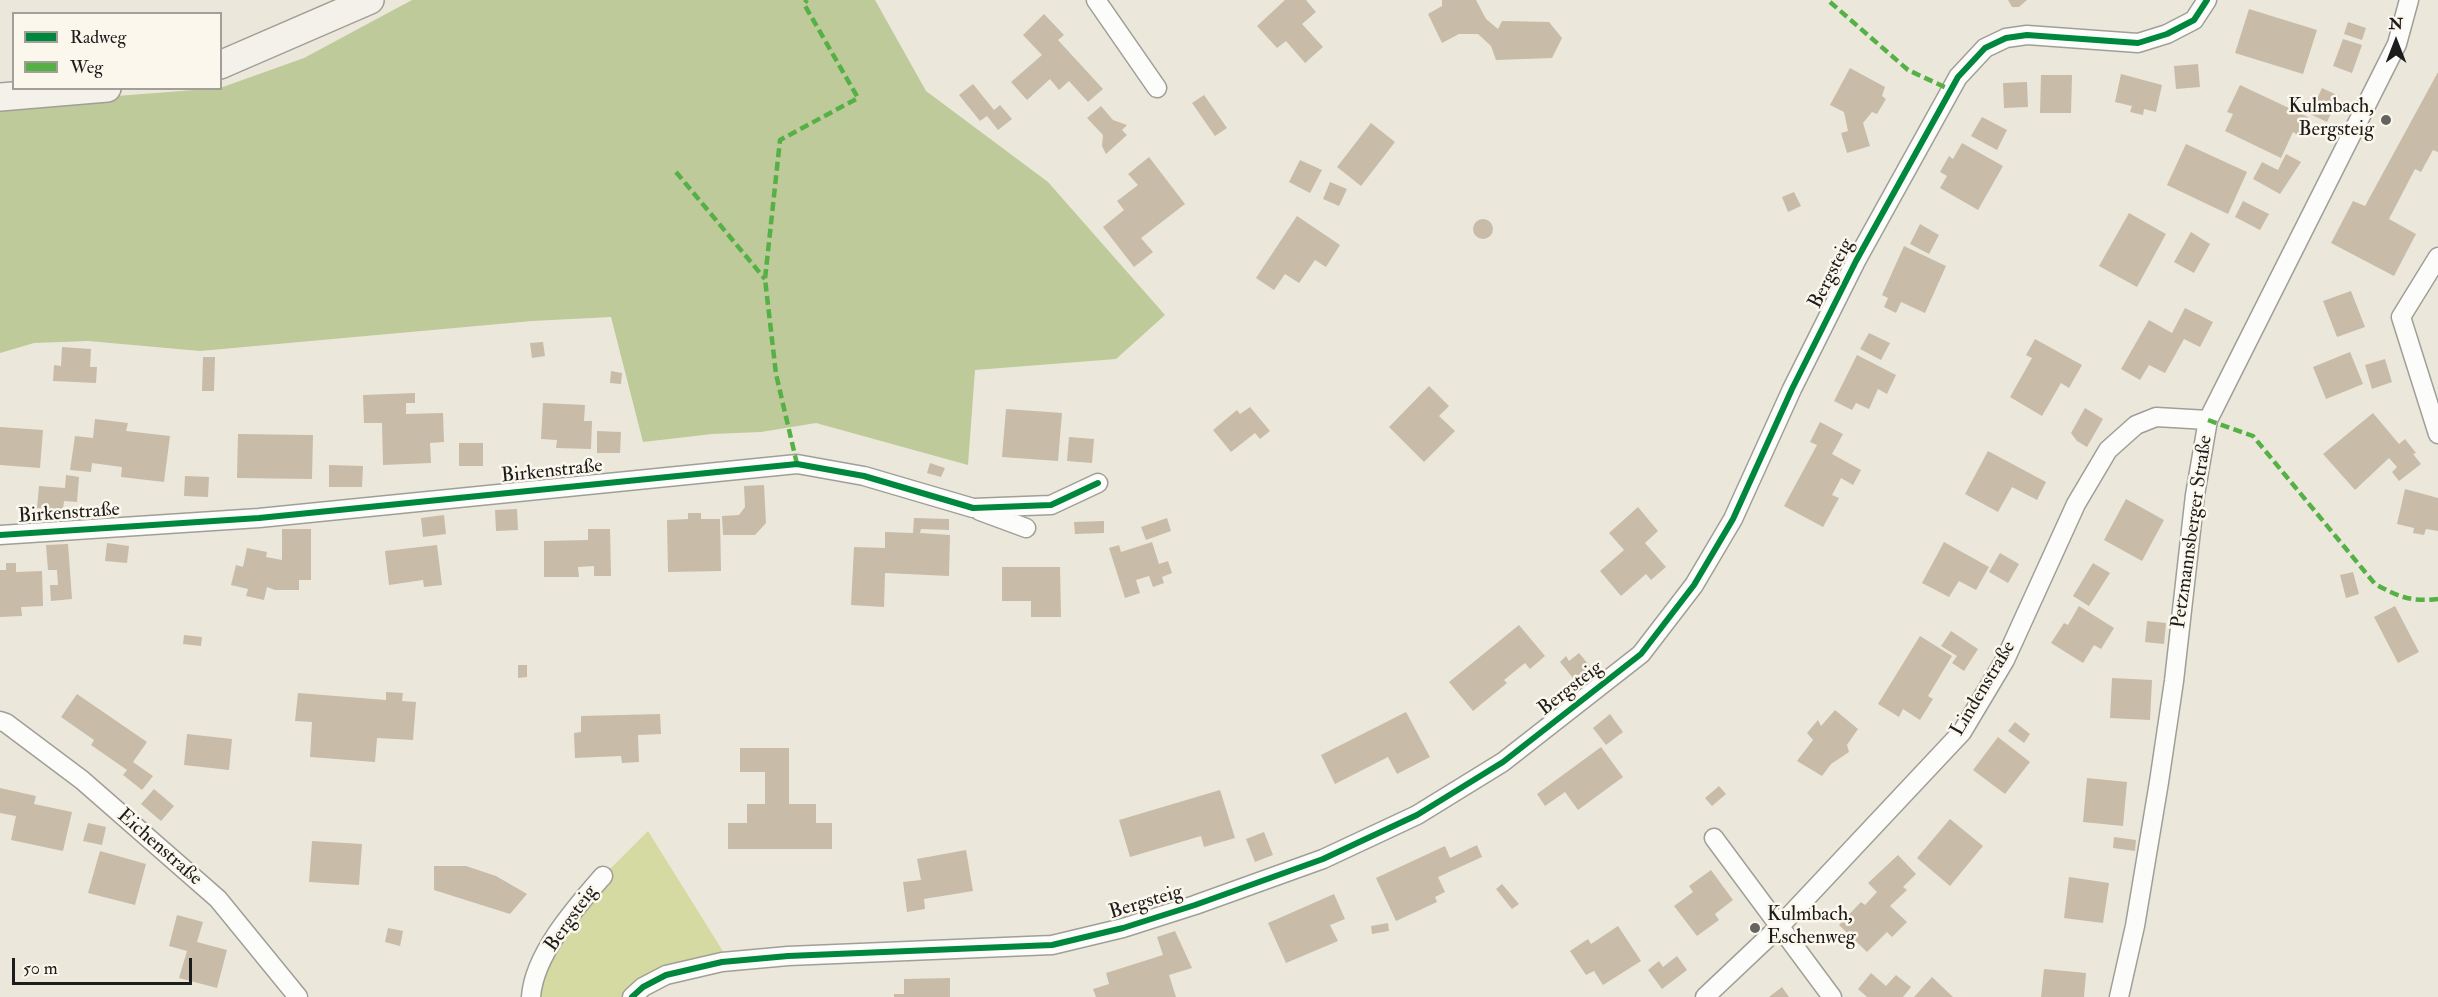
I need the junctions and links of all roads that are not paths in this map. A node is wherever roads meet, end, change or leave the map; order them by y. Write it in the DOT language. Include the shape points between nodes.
graph roads {
  1 [pos="370,0"];
  2 [pos="1096,0"];
  3 [pos="2207,0"];
  4 [pos="2409,0"];
  5 [pos="222,64"];
  6 [pos="1157,88"];
  7 [pos="83,90"];
  8 [pos="0,97"];
  9 [pos="2438,257"];
  10 [pos="2208,420"];
  11 [pos="2438,434"];
  12 [pos="1098,483"];
  13 [pos="973,508"];
  14 [pos="1026,528"];
  15 [pos="0,535"];
  16 [pos="0,721"];
  17 [pos="1714,838"];
  18 [pos="603,876"];
  19 [pos="1778,927"];
  20 [pos="298,997"];
  21 [pos="531,997"];
  22 [pos="632,997"];
  23 [pos="1705,997"];
  24 [pos="1832,997"];
  25 [pos="2119,997"];
  1 -- 5 [label="street"];
  2 -- 6 [label="street"];
  3 -- 22 [label="street, Bergsteig" via="2194,20 2138,43 2027,35 2006,38 1985,48 1958,77 1856,261 1733,519 1694,585 1641,654 1503,762 1417,815 1323,859 1124,928 1053,945 722,962 666,975"];
  4 -- 10 [label="street, Petzmannsberger Straße" via="2397,44"];
  7 -- 8 [label="street"];
  9 -- 11 [label="street" via="2401,317"];
  10 -- 19 [label="street, Lindenstraße" via="2156,417 2136,425 2108,450 2076,504 2005,660 1962,732"];
  10 -- 25 [label="street, Petzmannsberger Straße" via="2159,782"];
  12 -- 13 [label="street, Birkenstraße" via="1052,505"];
  13 -- 14 [label="street, Birkenstraße"];
  13 -- 15 [label="street, Birkenstraße" via="864,476 797,464 259,518"];
  16 -- 20 [label="street, Eichenstraße" via="82,780 218,899"];
  17 -- 19 [label="street"];
  18 -- 21 [label="street, Bergsteig" via="567,919 544,956"];
  19 -- 23 [label="street, Lindenstraße"];
  19 -- 24 [label="street"];
}
